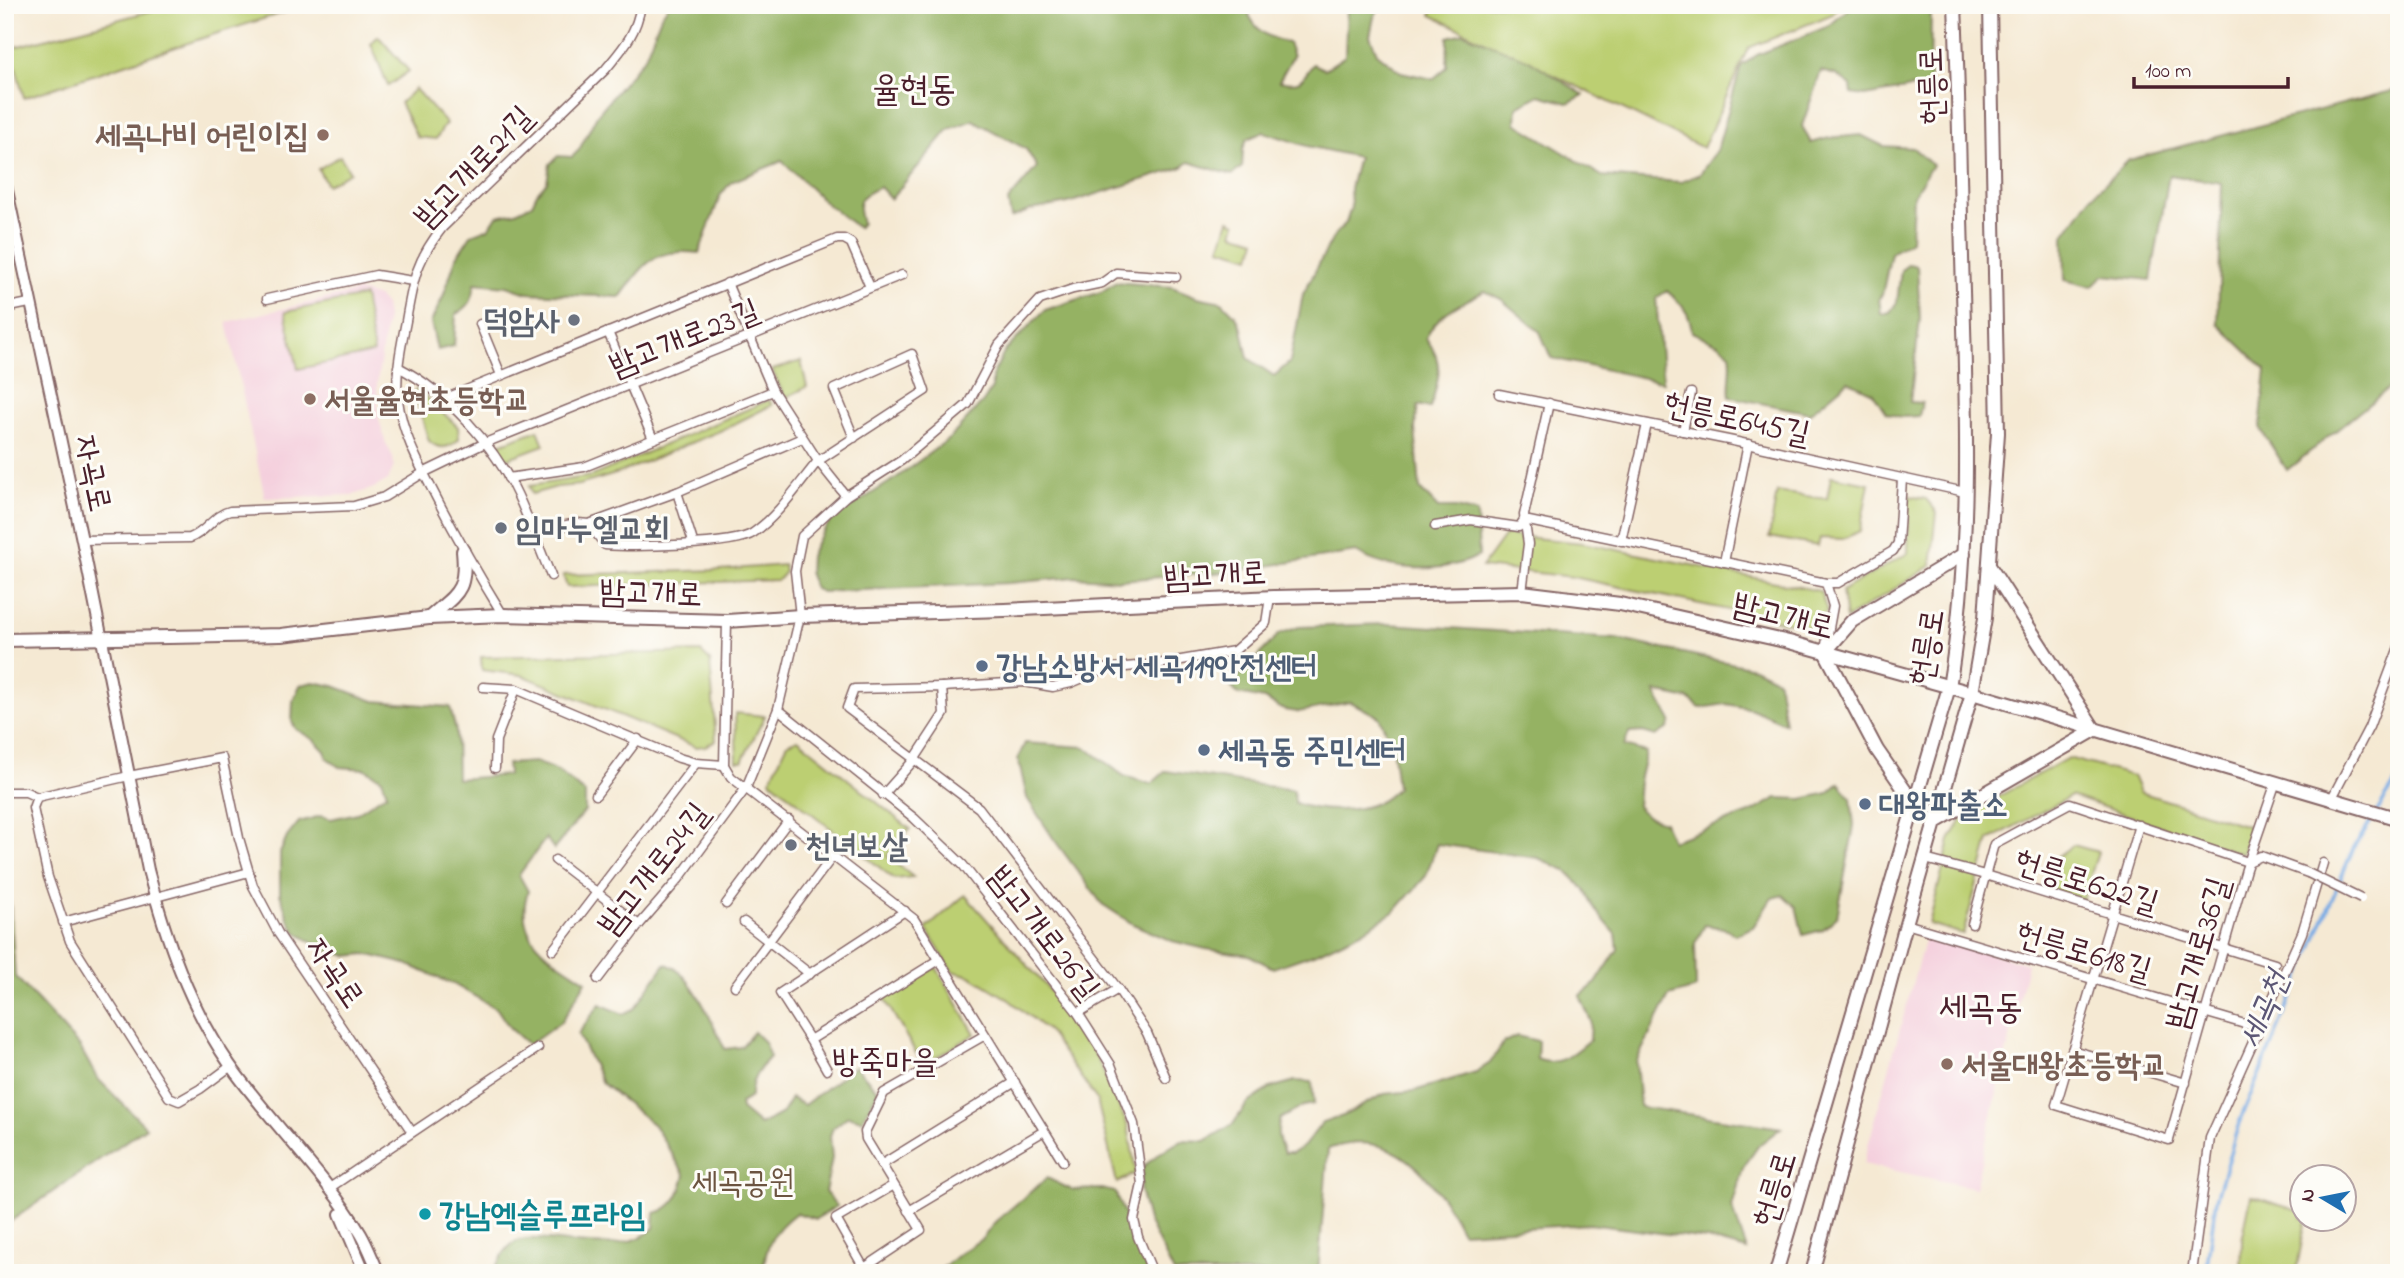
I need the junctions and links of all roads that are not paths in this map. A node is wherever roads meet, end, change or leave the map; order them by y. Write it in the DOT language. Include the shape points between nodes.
graph roads {
  1 [pos="641,5"];
  2 [pos="1955,5"];
  3 [pos="1990,6"];
  4 [pos="5,181"];
  5 [pos="902,275"];
  6 [pos="1176,277"];
  7 [pos="413,281"];
  8 [pos="727,283"];
  9 [pos="870,287"];
  10 [pos="267,299"];
  11 [pos="29,303"];
  12 [pos="5,308"];
  13 [pos="480,324"];
  14 [pos="608,332"];
  15 [pos="750,336"];
  16 [pos="398,366"];
  17 [pos="501,375"];
  18 [pos="631,385"];
  19 [pos="773,391"];
  20 [pos="1691,393"];
  21 [pos="1499,394"];
  22 [pos="444,399"];
  23 [pos="1549,403"];
  24 [pos="1647,424"];
  25 [pos="1683,431"];
  26 [pos="802,438"];
  27 [pos="854,438"];
  28 [pos="653,439"];
  29 [pos="485,443"];
  30 [pos="1748,444"];
  31 [pos="818,461"];
  32 [pos="424,473"];
  33 [pos="508,478"];
  34 [pos="1902,479"];
  35 [pos="677,492"];
  36 [pos="1965,492"];
  37 [pos="846,496"];
  38 [pos="1524,520"];
  39 [pos="589,524"];
  40 [pos="1435,526"];
  41 [pos="533,531"];
  42 [pos="82,540"];
  43 [pos="1621,541"];
  44 [pos="693,542"];
  45 [pos="463,551"];
  46 [pos="1964,554"];
  47 [pos="1724,562"];
  48 [pos="1990,568"];
  49 [pos="551,576"];
  50 [pos="1826,583"];
  51 [pos="1522,592"];
  52 [pos="1270,597"];
  53 [pos="503,615"];
  54 [pos="800,616"];
  55 [pos="429,618"];
  56 [pos="727,621"];
  57 [pos="102,639"];
  58 [pos="5,640"];
  59 [pos="2399,648"];
  60 [pos="1825,652"];
  61 [pos="483,687"];
  62 [pos="942,687"];
  63 [pos="1949,687"];
  64 [pos="516,689"];
  65 [pos="1972,693"];
  66 [pos="778,709"];
  67 [pos="2095,730"];
  68 [pos="638,739"];
  69 [pos="914,760"];
  70 [pos="696,764"];
  71 [pos="724,765"];
  72 [pos="495,768"];
  73 [pos="129,776"];
  74 [pos="2276,782"];
  75 [pos="746,788"];
  76 [pos="5,792"];
  77 [pos="596,795"];
  78 [pos="883,795"];
  79 [pos="37,797"];
  80 [pos="2336,799"];
  81 [pos="1915,805"];
  82 [pos="2399,819"];
  83 [pos="789,820"];
  84 [pos="1937,821"];
  85 [pos="2139,825"];
  86 [pos="833,856"];
  87 [pos="1925,859"];
  88 [pos="555,860"];
  89 [pos="2248,862"];
  90 [pos="2323,863"];
  91 [pos="249,873"];
  92 [pos="1986,875"];
  93 [pos="598,891"];
  94 [pos="155,898"];
  95 [pos="2361,899"];
  96 [pos="726,904"];
  97 [pos="905,911"];
  98 [pos="2113,915"];
  99 [pos="63,922"];
  100 [pos="744,922"];
  101 [pos="1972,923"];
  102 [pos="1906,924"];
  103 [pos="639,925"];
  104 [pos="768,941"];
  105 [pos="2224,949"];
  106 [pos="553,950"];
  107 [pos="939,960"];
  108 [pos="2275,964"];
  109 [pos="810,974"];
  110 [pos="598,979"];
  111 [pos="2094,979"];
  112 [pos="735,986"];
  113 [pos="1118,989"];
  114 [pos="2206,1012"];
  115 [pos="1078,1013"];
  116 [pos="2248,1025"];
  117 [pos="985,1035"];
  118 [pos="810,1040"];
  119 [pos="538,1048"];
  120 [pos="2072,1050"];
  121 [pos="231,1066"];
  122 [pos="827,1070"];
  123 [pos="1166,1078"];
  124 [pos="1015,1082"];
  125 [pos="2186,1083"];
  126 [pos="1044,1131"];
  127 [pos="412,1132"];
  128 [pos="1062,1161"];
  129 [pos="881,1164"];
  130 [pos="894,1185"];
  131 [pos="328,1189"];
  132 [pos="909,1212"];
  133 [pos="1153,1271"];
  134 [pos="365,1273"];
  135 [pos="379,1273"];
  136 [pos="1776,1273"];
  137 [pos="1812,1273"];
  138 [pos="2192,1273"];
  1 -- 7 [label="street, 밤고개로21길" via="632,37 621,51 442,228 422,256"];
  2 -- 36 [label="main road, 헌릉로"];
  3 -- 48 [label="main road, 헌릉로" via="1997,433"];
  4 -- 11 [label="main road, 자곡로"];
  5 -- 9 [label="street, 밤고개로23길"];
  6 -- 37 [label="street" via="1116,273 1102,283 1041,300 999,345 968,404 902,460"];
  7 -- 10 [label="street" via="376,275"];
  7 -- 16 [label="street, 밤고개로21길"];
  8 -- 9 [label="street, 밤고개로23길" via="838,239 851,243"];
  8 -- 14 [label="street, 밤고개로23길"];
  8 -- 15 [label="street"];
  9 -- 15 [label="street, 밤고개로23길"];
  11 -- 12 [label="street"];
  11 -- 42 [label="main road, 자곡로"];
  13 -- 17 [label="street"];
  14 -- 17 [label="street, 밤고개로23길"];
  14 -- 18 [label="street"];
  15 -- 18 [label="street, 밤고개로23길"];
  15 -- 19 [label="street"];
  16 -- 22 [label="street"];
  16 -- 32 [label="street, 밤고개로21길" via="402,420"];
  17 -- 22 [label="street, 밤고개로23길"];
  18 -- 28 [label="street"];
  18 -- 29 [label="street, 밤고개로23길"];
  19 -- 26 [label="street"];
  19 -- 28 [label="street"];
  20 -- 25 [label="street"];
  21 -- 23 [label="street, 헌릉로645길"];
  22 -- 29 [label="street"];
  23 -- 24 [label="street, 헌릉로645길"];
  23 -- 38 [label="street"];
  24 -- 25 [label="street, 헌릉로645길"];
  24 -- 43 [label="street"];
  25 -- 30 [label="street, 헌릉로645길"];
  26 -- 31 [label="street"];
  26 -- 35 [label="street"];
  27 -- 27 [label="street" via="925,391 912,354 834,389"];
  27 -- 31 [label="street"];
  28 -- 33 [label="street" via="584,467"];
  29 -- 32 [label="street, 밤고개로23길"];
  29 -- 33 [label="street"];
  30 -- 34 [label="street, 헌릉로645길"];
  30 -- 47 [label="street"];
  31 -- 37 [label="street"];
  31 -- 44 [label="street" via="752,534"];
  32 -- 42 [label="street, 밤고개로23길" via="384,497 354,506 220,514 190,538"];
  32 -- 45 [label="street, 밤고개로21길"];
  33 -- 41 [label="street"];
  34 -- 36 [label="street, 헌릉로645길"];
  34 -- 50 [label="street" via="1898,543 1893,551 1838,583"];
  35 -- 39 [label="street"];
  35 -- 44 [label="street"];
  36 -- 46 [label="main road, 헌릉로"];
  37 -- 54 [label="street" via="802,536 795,571"];
  38 -- 40 [label="street" via="1520,527 1471,520"];
  38 -- 43 [label="street"];
  38 -- 51 [label="street" via="1528,544"];
  39 -- 41 [label="street"];
  39 -- 44 [label="street" via="605,545"];
  41 -- 49 [label="street"];
  42 -- 57 [label="main road, 자곡로"];
  43 -- 47 [label="street"];
  45 -- 53 [label="street, 밤고개로21길"];
  45 -- 55 [label="main road" via="463,582"];
  46 -- 60 [label="main road" via="1852,621"];
  46 -- 63 [label="main road, 헌릉로" via="1959,631"];
  47 -- 50 [label="street"];
  48 -- 65 [label="main road, 헌릉로"];
  48 -- 67 [label="main road"];
  50 -- 60 [label="street" via="1833,606"];
  51 -- 52 [label="main road, 밤고개로"];
  51 -- 60 [label="main road, 밤고개로" via="1620,604"];
  52 -- 54 [label="main road, 밤고개로"];
  52 -- 62 [label="street" via="1266,623 1234,651 1104,669 1053,687 1024,682"];
  53 -- 55 [label="main road, 밤고개로"];
  53 -- 56 [label="main road, 밤고개로"];
  54 -- 56 [label="main road, 밤고개로"];
  54 -- 66 [label="street"];
  55 -- 57 [label="main road, 밤고개로" via="281,635"];
  56 -- 71 [label="street, 밤고개로24길"];
  57 -- 58 [label="main road, 밤고개로"];
  57 -- 73 [label="main road, 자곡로"];
  59 -- 80 [label="street"];
  60 -- 63 [label="main road, 밤고개로"];
  60 -- 81 [label="main road" via="1877,750"];
  61 -- 64 [label="street, 밤고개로24길"];
  62 -- 69 [label="street" via="944,714"];
  62 -- 69 [label="street, 밤고개로26길" via="854,689 847,708"];
  63 -- 65 [label="main road, 밤고개로"];
  63 -- 81 [label="main road, 헌릉로"];
  64 -- 68 [label="street, 밤고개로24길"];
  64 -- 72 [label="street" via="496,740"];
  65 -- 67 [label="main road, 밤고개로"];
  65 -- 84 [label="main road, 헌릉로"];
  66 -- 75 [label="street"];
  66 -- 78 [label="street, 밤고개로26길"];
  67 -- 74 [label="main road, 밤고개로"];
  67 -- 84 [label="main road"];
  68 -- 70 [label="street, 밤고개로24길"];
  68 -- 77 [label="street"];
  69 -- 78 [label="street"];
  69 -- 113 [label="street, 밤고개로26길" via="979,808"];
  70 -- 71 [label="street, 밤고개로24길"];
  70 -- 93 [label="street, 밤고개로24길"];
  71 -- 75 [label="street, 밤고개로24길"];
  73 -- 79 [label="street"];
  73 -- 91 [label="street, 자곡로" via="222,758"];
  73 -- 94 [label="main road, 자곡로"];
  74 -- 80 [label="main road, 밤고개로"];
  74 -- 89 [label="street, 밤고개로36길"];
  75 -- 83 [label="street, 밤고개로24길"];
  75 -- 103 [label="street, 밤고개로24길"];
  76 -- 79 [label="street"];
  78 -- 115 [label="street, 밤고개로26길" via="963,865"];
  79 -- 99 [label="street" via="33,808"];
  80 -- 82 [label="main road, 밤고개로"];
  81 -- 136 [label="main road, 헌릉로"];
  83 -- 86 [label="street, 밤고개로24길"];
  83 -- 96 [label="street"];
  84 -- 87 [label="main road, 헌릉로"];
  85 -- 89 [label="street"];
  85 -- 92 [label="street" via="2070,803 1994,844"];
  85 -- 98 [label="street"];
  86 -- 97 [label="street, 밤고개로24길"];
  86 -- 104 [label="street"];
  87 -- 92 [label="street, 헌릉로622길"];
  87 -- 102 [label="main road, 헌릉로"];
  88 -- 93 [label="street, 밤고개로24길"];
  89 -- 95 [label="street, bridge" via="2260,856"];
  89 -- 105 [label="street, 밤고개로36길"];
  90 -- 138 [label="street" via="2302,933 2210,1138"];
  91 -- 94 [label="street"];
  91 -- 127 [label="street, 자곡로" via="278,933"];
  92 -- 98 [label="street, 헌릉로622길"];
  92 -- 101 [label="street"];
  93 -- 103 [label="street"];
  93 -- 106 [label="street, 밤고개로24길"];
  94 -- 99 [label="street"];
  94 -- 121 [label="main road, 자곡로" via="186,985"];
  97 -- 107 [label="street, 밤고개로24길" via="922,929"];
  97 -- 109 [label="street"];
  98 -- 105 [label="street, 헌릉로622길"];
  98 -- 111 [label="street"];
  99 -- 121 [label="street" via="70,941 169,1097 179,1101"];
  100 -- 104 [label="street"];
  102 -- 111 [label="street, 헌릉로618길"];
  102 -- 137 [label="main road, 헌릉로"];
  103 -- 110 [label="street, 밤고개로24길"];
  104 -- 109 [label="street"];
  104 -- 112 [label="street"];
  105 -- 108 [label="street, 헌릉로622길"];
  105 -- 114 [label="street, 밤고개로36길"];
  107 -- 117 [label="street, 밤고개로24길"];
  107 -- 118 [label="street"];
  109 -- 118 [label="street" via="780,993"];
  111 -- 114 [label="street, 헌릉로618길"];
  111 -- 120 [label="street"];
  113 -- 115 [label="street"];
  113 -- 123 [label="street, 밤고개로26길" via="1147,1033"];
  114 -- 116 [label="street, 헌릉로618길"];
  114 -- 125 [label="street, 밤고개로36길"];
  115 -- 133 [label="street, 밤고개로26길" via="1111,1065 1134,1124 1142,1184 1134,1220"];
  117 -- 124 [label="street, 밤고개로24길"];
  117 -- 129 [label="street" via="884,1093 865,1132"];
  118 -- 122 [label="street"];
  119 -- 127 [label="street"];
  120 -- 125 [label="street"];
  120 -- 125 [label="street, 밤고개로36길" via="2056,1105 2169,1140"];
  121 -- 131 [label="main road, 자곡로"];
  124 -- 126 [label="street, 밤고개로24길"];
  124 -- 129 [label="street"];
  126 -- 128 [label="street, 밤고개로24길"];
  126 -- 132 [label="street"];
  127 -- 131 [label="street"];
  129 -- 130 [label="street"];
  130 -- 132 [label="street"];
  130 -- 132 [label="street" via="836,1219 864,1268 921,1230"];
  131 -- 134 [label="main road, 자곡로"];
  131 -- 135 [label="main road, 자곡로" via="361,1234"];
}
